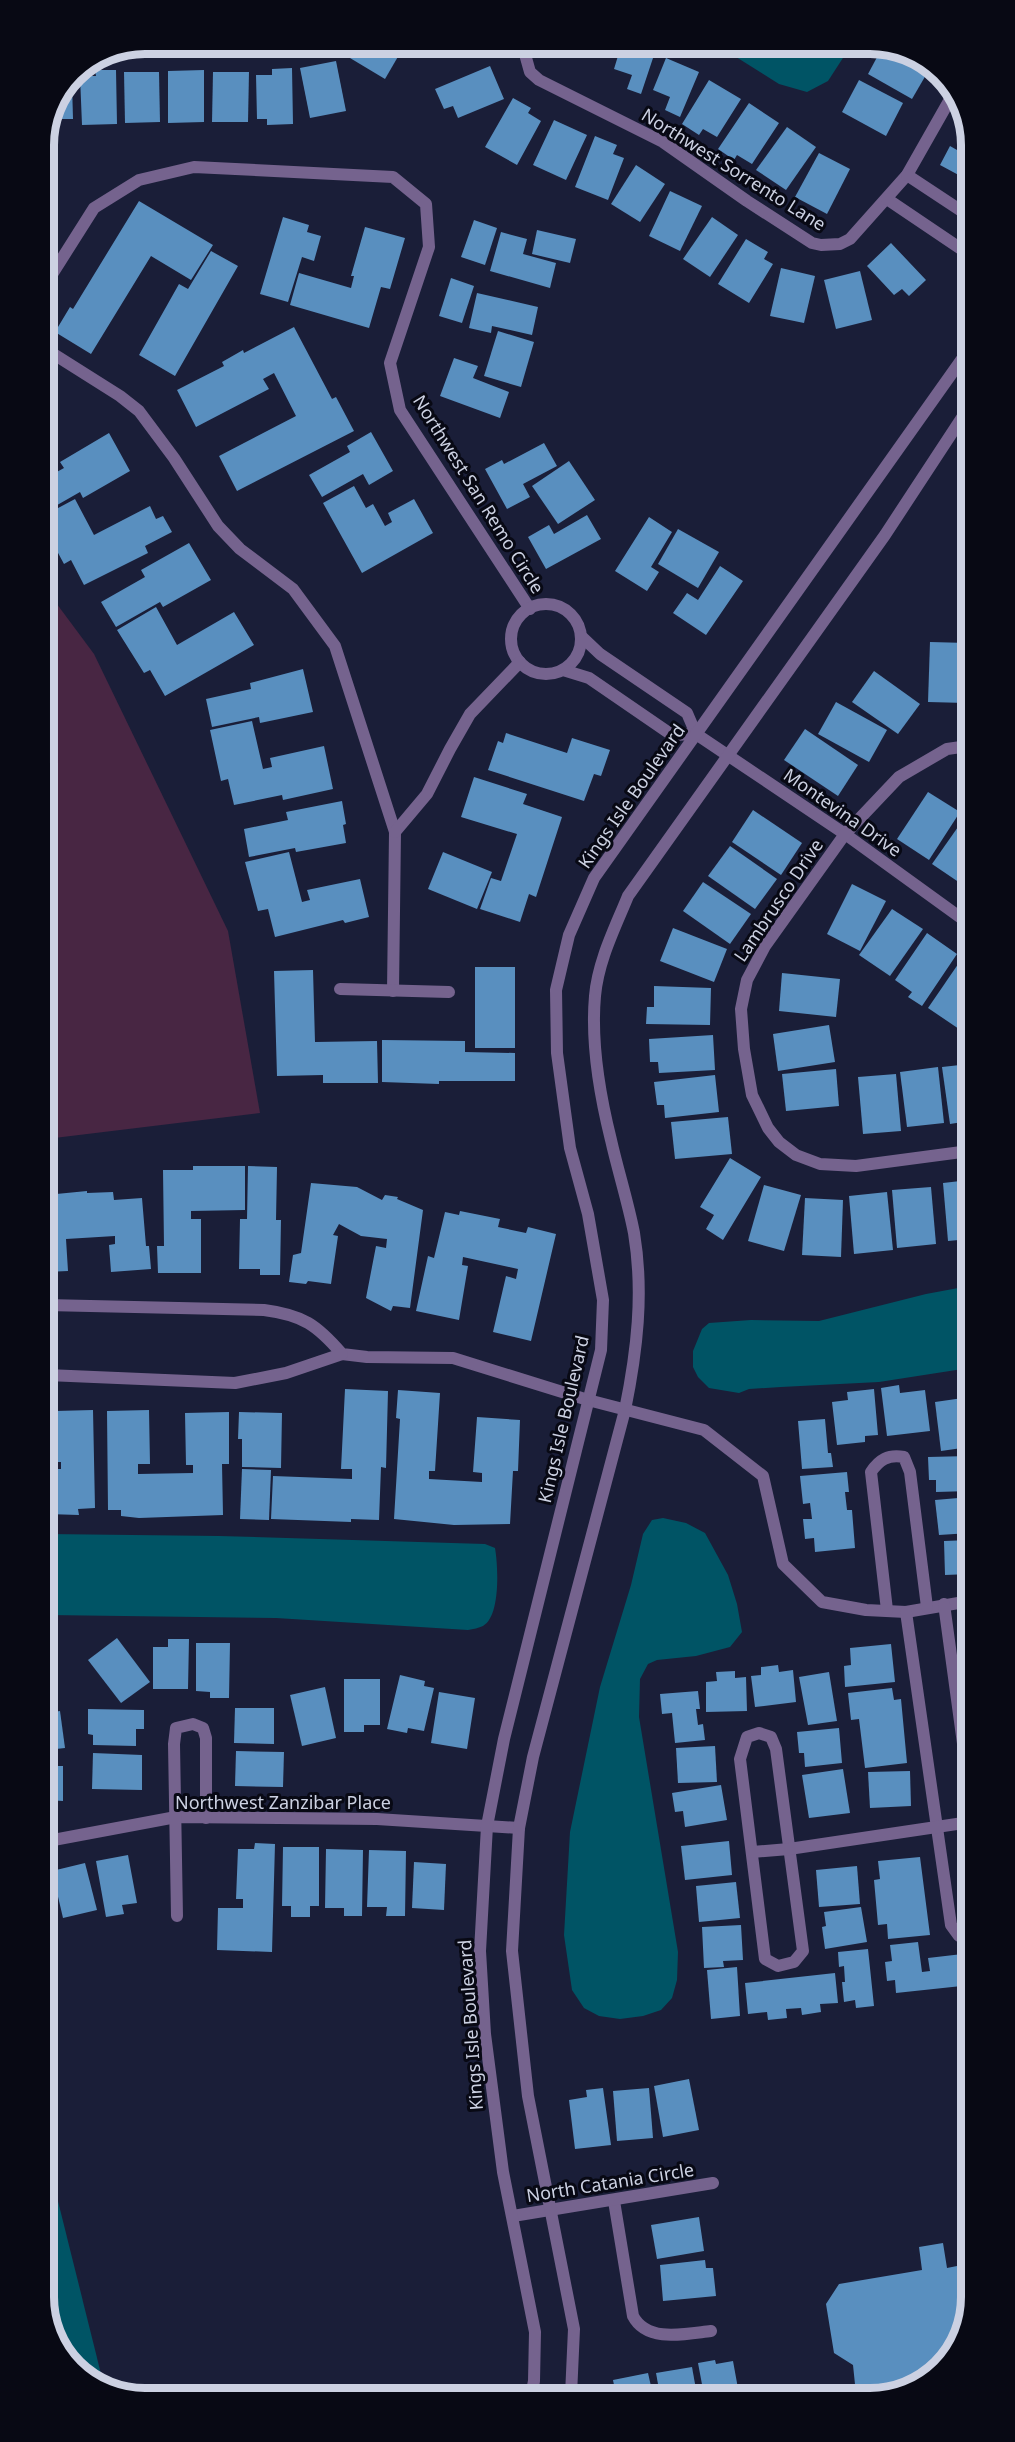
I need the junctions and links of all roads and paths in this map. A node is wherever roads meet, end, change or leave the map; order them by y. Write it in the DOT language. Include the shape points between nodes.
graph roads {
  1 [pos="525,54"];
  2 [pos="949,101"];
  3 [pos="907,175"];
  4 [pos="886,199"];
  5 [pos="961,211"];
  6 [pos="961,249"];
  7 [pos="54,271"];
  8 [pos="54,354"];
  9 [pos="961,360"];
  10 [pos="961,419"];
  11 [pos="530,609"];
  12 [pos="581,636"];
  13 [pos="520,662"];
  14 [pos="563,670"];
  15 [pos="696,734"];
  16 [pos="961,747"];
  17 [pos="728,756"];
  18 [pos="396,832"];
  19 [pos="845,834"];
  20 [pos="961,917"];
  21 [pos="340,989"];
  22 [pos="393,991"];
  23 [pos="449,992"];
  24 [pos="961,1152"];
  25 [pos="54,1305"];
  26 [pos="342,1354"];
  27 [pos="54,1376"];
  28 [pos="588,1400"];
  29 [pos="625,1410"];
  30 [pos="961,1602"];
  31 [pos="944,1604"];
  32 [pos="927,1607"];
  33 [pos="887,1610"];
  34 [pos="906,1612"];
  35 [pos="961,1729"];
  36 [pos="176,1817"];
  37 [pos="206,1818"];
  38 [pos="961,1823"];
  39 [pos="487,1826"];
  40 [pos="937,1826"];
  41 [pos="519,1828"];
  42 [pos="54,1840"];
  43 [pos="789,1849"];
  44 [pos="752,1852"];
  45 [pos="177,1916"];
  46 [pos="961,1936"];
  47 [pos="713,2183"];
  48 [pos="614,2201"];
  49 [pos="550,2211"];
  50 [pos="513,2216"];
  51 [pos="711,2331"];
  52 [pos="533,2388"];
  53 [pos="572,2388"];
  1 -- 4 [label="street, Northwest Sorrento Lane" via="530,72 539,80 663,142 812,243 840,244 850,239"];
  2 -- 3 [label="street, Northwest Sorrento Lane"];
  3 -- 4 [label="street, Northwest Sorrento Lane"];
  3 -- 5 [label="street"];
  4 -- 6 [label="street"];
  7 -- 11 [label="street, Northwest San Remo Circle" via="94,208 139,180 194,167 393,177 426,204 429,248 390,363 400,410"];
  8 -- 18 [label="street" via="139,411 218,526 240,549 293,589 335,646"];
  9 -- 15 [label="street, Kings Isle Boulevard"];
  10 -- 17 [label="street" via="885,535"];
  11 -- 12 [label="street" via="550,605 569,612"];
  11 -- 13 [label="street" via="519,617 513,629 511,643"];
  12 -- 14 [label="street" via="580,650"];
  12 -- 15 [label="street" via="600,654 687,713"];
  13 -- 14 [label="street" via="536,673"];
  13 -- 18 [label="street" via="470,714 427,794"];
  14 -- 15 [label="street" via="589,678 672,735"];
  15 -- 17 [label="street, Montevina Drive"];
  15 -- 28 [label="street, Kings Isle Boulevard" via="594,878 569,935 556,990 557,1053 570,1148 588,1214 603,1299 602,1350"];
  16 -- 19 [label="street, Lambrusco Drive" via="946,749 899,777"];
  17 -- 19 [label="street, Montevina Drive"];
  17 -- 29 [label="street" via="628,896 606,947 595,994 596,1050 610,1138 634,1233 639,1290 636,1354"];
  18 -- 22 [label="street"];
  19 -- 20 [label="street, Montevina Drive"];
  19 -- 24 [label="street, Lambrusco Drive" via="765,946 747,980 742,1026 752,1095 779,1142 796,1155 820,1164 856,1166"];
  21 -- 22 [label="street"];
  22 -- 23 [label="street"];
  25 -- 26 [label="street" via="289,1313 321,1330"];
  26 -- 27 [label="street" via="286,1373 235,1383"];
  26 -- 28 [label="street" via="367,1358 453,1358"];
  28 -- 29 [label="street"];
  28 -- 39 [label="street, Kings Isle Boulevard" via="504,1739"];
  29 -- 33 [label="street" via="704,1430 763,1476 783,1564 822,1602"];
  29 -- 41 [label="street" via="533,1757"];
  30 -- 31 [label="street"];
  31 -- 32 [label="street"];
  31 -- 35 [label="street"];
  32 -- 33 [label="street" via="910,1472 903,1457 896,1456 879,1460 871,1472"];
  32 -- 34 [label="street"];
  33 -- 34 [label="street"];
  34 -- 40 [label="street"];
  36 -- 37 [label="street, Northwest Zanzibar Place"];
  36 -- 37 [label="street" via="176,1728 193,1724 203,1728 206,1738"];
  36 -- 42 [label="street, Northwest Zanzibar Place"];
  36 -- 45 [label="street"];
  37 -- 39 [label="street, Northwest Zanzibar Place" via="377,1819"];
  38 -- 40 [label="street"];
  39 -- 41 [label="street, Northwest Zanzibar Place"];
  39 -- 50 [label="street, Kings Isle Boulevard" via="480,1951 485,2034"];
  40 -- 43 [label="street"];
  40 -- 46 [label="street" via="951,1925"];
  41 -- 49 [label="street" via="513,1962 528,2096"];
  43 -- 44 [label="street"];
  43 -- 44 [label="street" via="776,1749 771,1737 759,1733 747,1737 740,1759"];
  43 -- 44 [label="street" via="803,1951 794,1962 778,1966 765,1959"];
  47 -- 48 [label="street, North Catania Circle"];
  48 -- 49 [label="street, North Catania Circle"];
  48 -- 51 [label="street" via="633,2316 638,2326 651,2332 679,2335"];
  49 -- 50 [label="street, North Catania Circle"];
  49 -- 53 [label="street" via="573,2329"];
  50 -- 52 [label="street, Kings Isle Boulevard" via="535,2332"];
}
